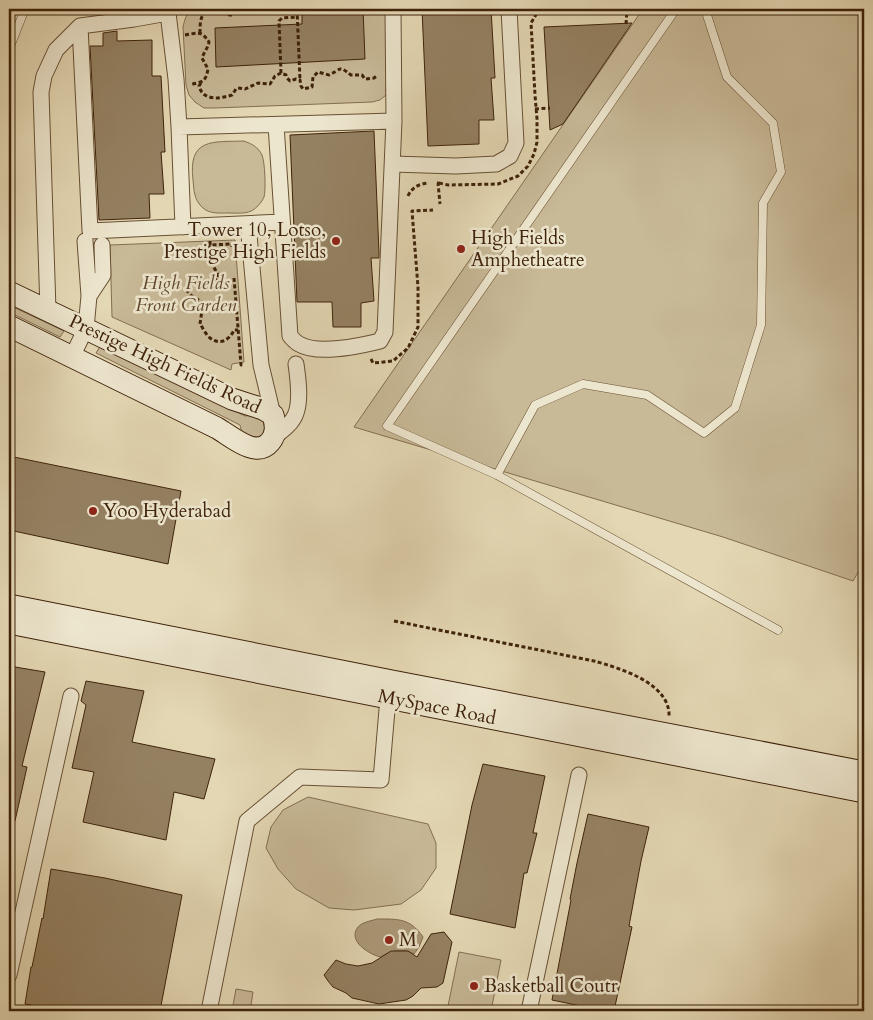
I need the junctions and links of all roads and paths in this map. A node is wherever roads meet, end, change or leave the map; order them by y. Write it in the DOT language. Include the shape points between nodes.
graph roads {
  1 [pos="25,9"];
  2 [pos="241,9"];
  3 [pos="278,9"];
  4 [pos="297,9"];
  5 [pos="393,9"];
  6 [pos="509,9"];
  7 [pos="627,9"];
  8 [pos="676,9"];
  9 [pos="705,9"];
  10 [pos="169,11"];
  11 [pos="297,17"];
  12 [pos="626,24"];
  13 [pos="80,26"];
  14 [pos="200,33"];
  15 [pos="171,37"];
  16 [pos="9,49"];
  17 [pos="281,73"];
  18 [pos="379,73"];
  19 [pos="300,80"];
  20 [pos="201,83"];
  21 [pos="177,86"];
  22 [pos="394,121"];
  23 [pos="276,125"];
  24 [pos="179,127"];
  25 [pos="393,164"];
  26 [pos="406,200"];
  27 [pos="440,204"];
  28 [pos="433,210"];
  29 [pos="282,222"];
  30 [pos="248,224"];
  31 [pos="183,227"];
  32 [pos="85,241"];
  33 [pos="232,244"];
  34 [pos="102,245"];
  35 [pos="210,245"];
  36 [pos="233,254"];
  37 [pos="234,272"];
  38 [pos="9,292"];
  39 [pos="89,296"];
  40 [pos="48,310"];
  41 [pos="9,326"];
  42 [pos="86,328"];
  43 [pos="370,344"];
  44 [pos="72,357"];
  45 [pos="296,364"];
  46 [pos="274,415"];
  47 [pos="274,437"];
  48 [pos="497,475"];
  49 [pos="9,605"];
  50 [pos="394,621"];
  51 [pos="9,623"];
  52 [pos="778,630"];
  53 [pos="71,696"];
  54 [pos="388,698"];
  55 [pos="667,735"];
  56 [pos="864,772"];
  57 [pos="579,775"];
  58 [pos="864,792"];
  59 [pos="9,975"];
  60 [pos="209,1011"];
  61 [pos="529,1011"];
  1 -- 16 [label="lane"];
  2 -- 3 [label="path" via="264,14"];
  2 -- 14 [label="path" via="233,15 211,10 205,13 200,18"];
  4 -- 11 [label="path"];
  5 -- 22 [label="street"];
  6 -- 25 [label="street" via="516,143 510,156 496,164"];
  7 -- 12 [label="path"];
  8 -- 48 [label="lane" via="387,426"];
  9 -- 48 [label="lane" via="727,77 773,123 781,172 762,203 761,325 735,408 704,433 646,395 583,384 535,405"];
  10 -- 13 [label="street"];
  10 -- 15 [label="street"];
  11 -- 17 [label="path" via="279,21"];
  11 -- 19 [label="path"];
  13 -- 31 [label="street" via="90,231"];
  13 -- 40 [label="street" via="56,50 44,76 41,92"];
  14 -- 15 [label="path"];
  14 -- 20 [label="path" via="209,42 202,58 208,68 207,77"];
  15 -- 21 [label="street"];
  17 -- 19 [label="path" via="290,81"];
  17 -- 20 [label="path" via="270,84 238,88 226,97 206,97 201,93"];
  18 -- 19 [label="path" via="366,79 340,68 329,75 318,72 313,77 312,88 306,89"];
  20 -- 21 [label="path"];
  21 -- 24 [label="street"];
  22 -- 23 [label="street"];
  22 -- 25 [label="street"];
  23 -- 24 [label="street"];
  23 -- 29 [label="street"];
  24 -- 31 [label="street"];
  25 -- 43 [label="street" via="385,332 380,341"];
  26 -- 27 [label="path" via="418,184 438,183"];
  28 -- 43 [label="path" via="412,211 418,327 412,341 393,361 373,363"];
  29 -- 30 [label="street"];
  29 -- 43 [label="street" via="290,336 299,344 314,348 336,349"];
  30 -- 31 [label="street"];
  30 -- 46 [label="street" via="261,365"];
  32 -- 39 [label="street"];
  33 -- 36 [label="path"];
  34 -- 39 [label="street" via="104,275"];
  35 -- 37 [label="path" via="206,249 207,254 218,278 208,285 202,281 191,281 186,288 188,294 203,303 200,324 210,338 218,341 225,341 234,330 238,330"];
  38 -- 40 [label="street, Prestige High Fields Road"];
  39 -- 42 [label="street"];
  40 -- 42 [label="street, Prestige High Fields Road"];
  41 -- 44 [label="street, Prestige High Fields Road"];
  42 -- 44 [label="street"];
  42 -- 46 [label="street, Prestige High Fields Road" via="232,399"];
  44 -- 47 [label="street, Prestige High Fields Road" via="217,428 246,446 257,449 267,446"];
  45 -- 47 [label="street" via="299,390 296,414"];
  46 -- 47 [label="street, Prestige High Fields Road"];
  48 -- 52 [label="lane"];
  49 -- 55 [label="street, MySpace Road"];
  50 -- 55 [label="path" via="594,661 639,677 660,693 666,702 669,711"];
  51 -- 54 [label="street, MySpace Road"];
  53 -- 59 [label="street"];
  54 -- 58 [label="street, MySpace Road"];
  54 -- 60 [label="street" via="381,780 300,777 247,821"];
  55 -- 56 [label="street, MySpace Road"];
  57 -- 61 [label="street"];
}
